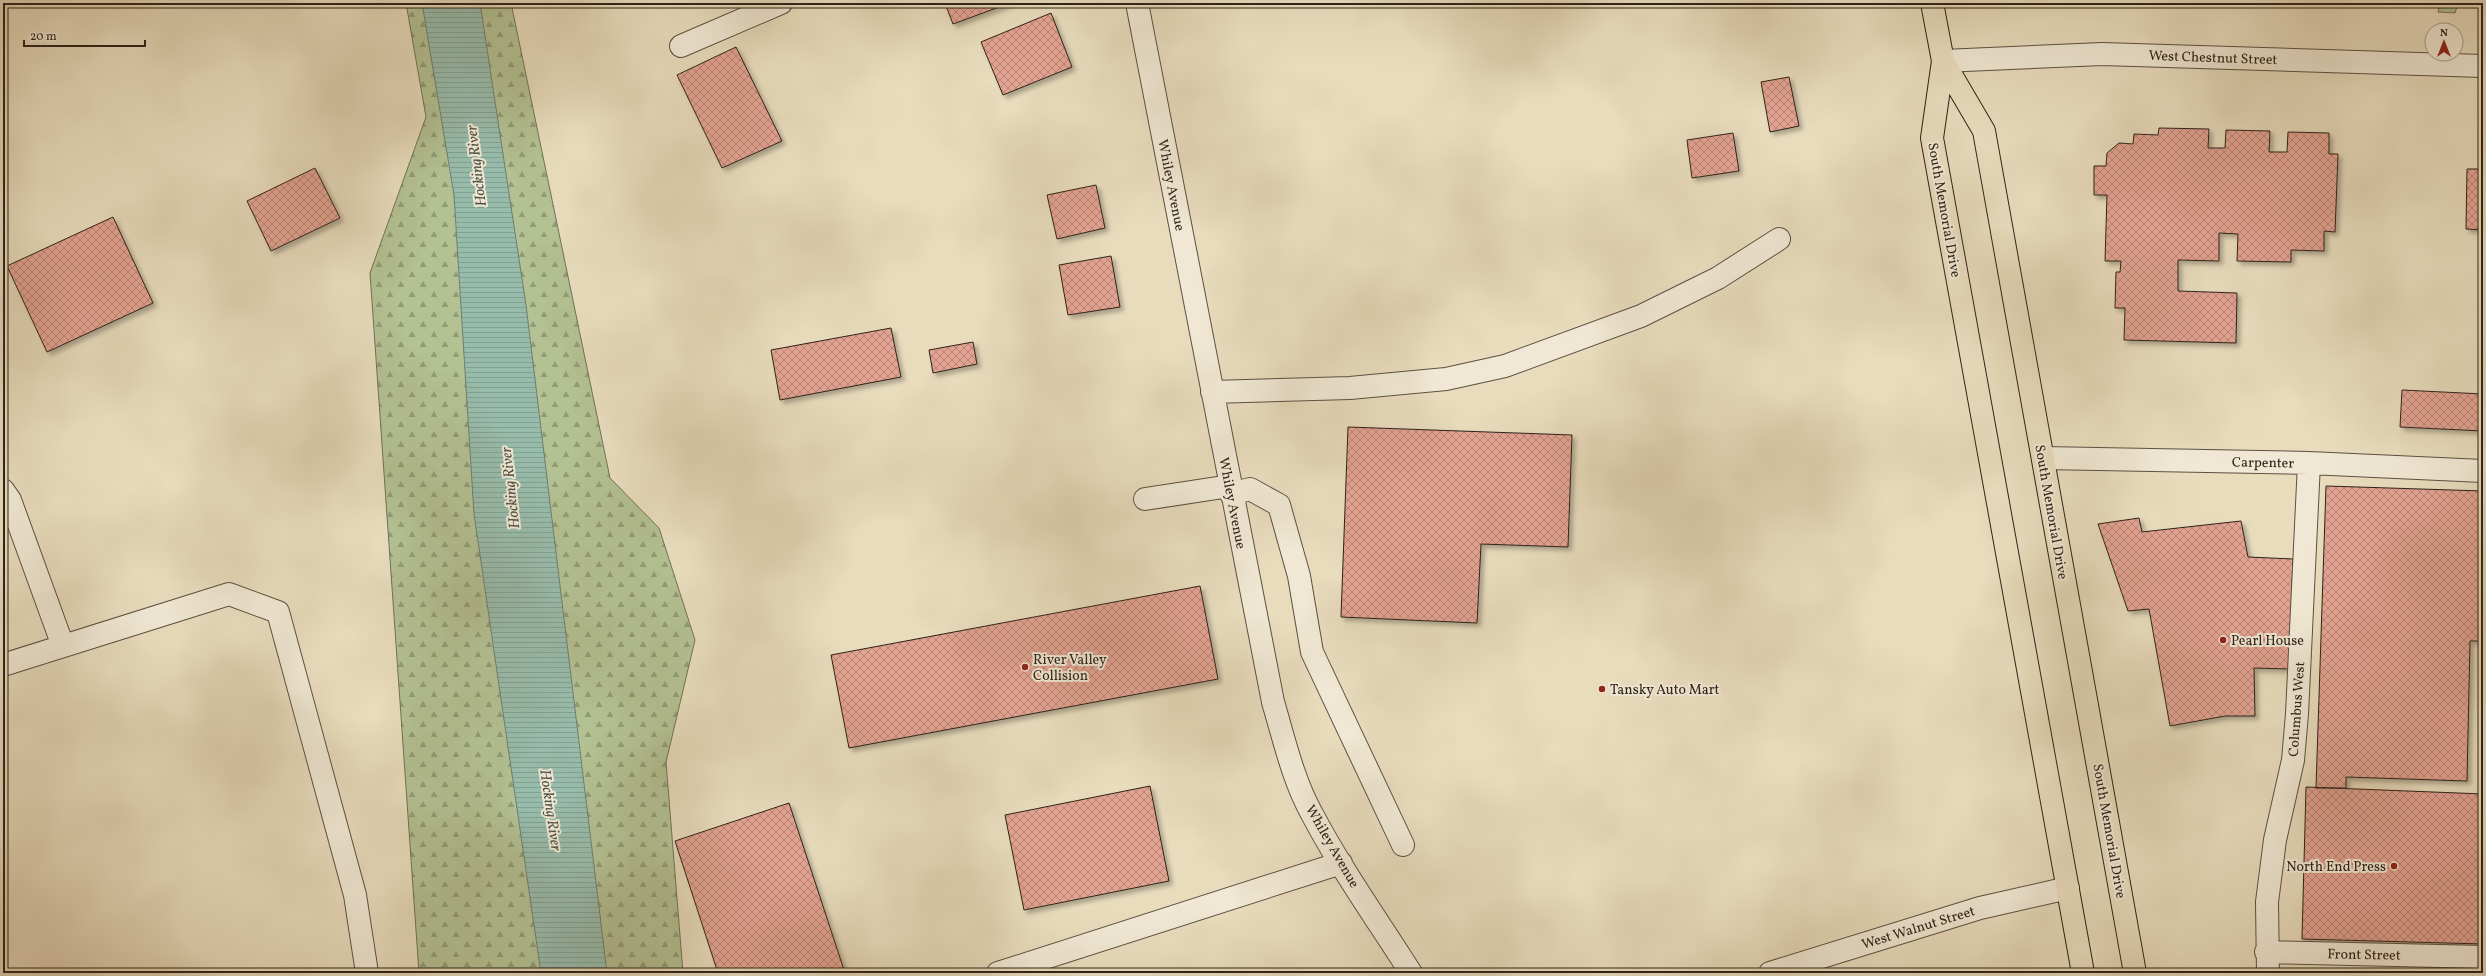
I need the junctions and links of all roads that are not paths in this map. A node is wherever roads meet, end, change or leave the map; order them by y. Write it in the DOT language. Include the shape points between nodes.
graph roads {
  1 [pos="780,3"];
  2 [pos="1137,3"];
  3 [pos="1932,3"];
  4 [pos="681,46"];
  5 [pos="1943,61"];
  6 [pos="2483,66"];
  7 [pos="1779,239"];
  8 [pos="1212,392"];
  9 [pos="2043,458"];
  10 [pos="2309,463"];
  11 [pos="2483,471"];
  12 [pos="3,490"];
  13 [pos="1230,490"];
  14 [pos="1145,499"];
  15 [pos="63,646"];
  16 [pos="3,665"];
  17 [pos="1403,845"];
  18 [pos="1340,863"];
  19 [pos="2068,888"];
  20 [pos="2483,957"];
  21 [pos="2267,963"];
  22 [pos="367,973"];
  23 [pos="998,973"];
  24 [pos="1412,973"];
  25 [pos="1770,973"];
  26 [pos="2083,973"];
  27 [pos="2135,973"];
  1 -- 4 [label="street"];
  2 -- 8 [label="street, Whiley Avenue"];
  3 -- 5 [label="highway, South Memorial Drive"];
  5 -- 6 [label="street, West Chestnut Street" via="2102,54"];
  5 -- 9 [label="highway, South Memorial Drive" via="1984,131"];
  5 -- 19 [label="highway, South Memorial Drive" via="1932,138"];
  7 -- 8 [label="street" via="1718,278 1641,316 1506,366 1446,379 1350,388"];
  8 -- 13 [label="street, Whiley Avenue"];
  9 -- 10 [label="street, Carpenter"];
  9 -- 27 [label="highway, South Memorial Drive"];
  10 -- 11 [label="street, Carpenter"];
  10 -- 21 [label="street, Columbus West" via="2295,737 2293,760 2275,840 2268,902"];
  12 -- 15 [label="street" via="10,500"];
  13 -- 14 [label="street"];
  13 -- 17 [label="street" via="1250,489 1279,505 1299,576 1312,652"];
  13 -- 18 [label="street, Whiley Avenue" via="1275,709 1311,813"];
  15 -- 16 [label="street"];
  15 -- 22 [label="street" via="229,594 278,612 355,895"];
  18 -- 23 [label="street"];
  18 -- 24 [label="street, Whiley Avenue"];
  19 -- 25 [label="street, West Walnut Street" via="1980,908"];
  19 -- 26 [label="highway, South Memorial Drive"];
  20 -- 21 [label="street, Front Street"];
}
